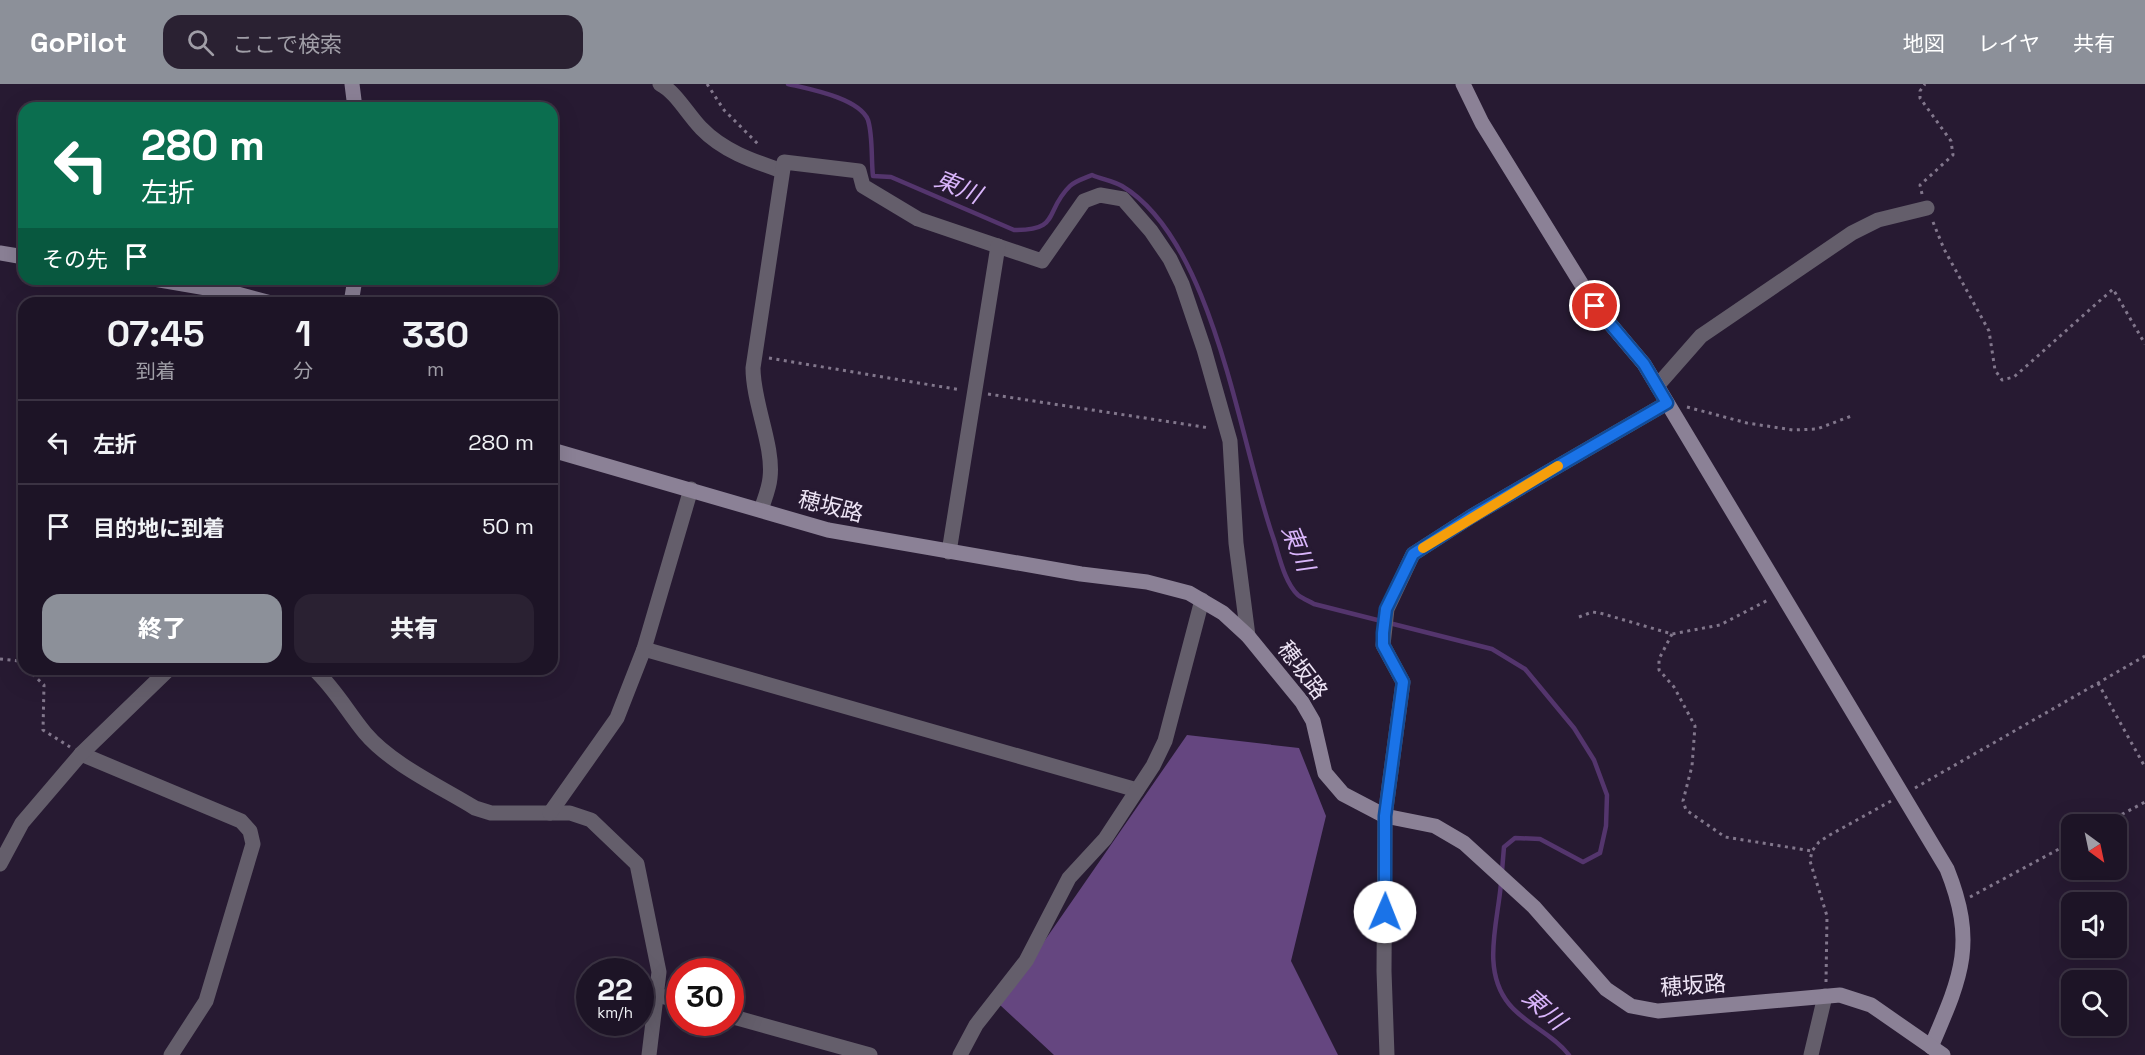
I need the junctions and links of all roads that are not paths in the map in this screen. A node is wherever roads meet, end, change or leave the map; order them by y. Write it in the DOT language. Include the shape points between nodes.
graph roads {
  1 [pos="352,84"];
  2 [pos="660,84"];
  3 [pos="1463,84"];
  4 [pos="354,102"];
  5 [pos="783,166"];
  6 [pos="1927,207"];
  7 [pos="998,246"];
  8 [pos="0,253"];
  9 [pos="18,256"];
  10 [pos="189,285"];
  11 [pos="249,297"];
  12 [pos="1657,386"];
  13 [pos="1669,406"];
  14 [pos="558,452"];
  15 [pos="691,489"];
  16 [pos="762,510"];
  17 [pos="949,552"];
  18 [pos="1202,600"];
  19 [pos="1248,636"];
  20 [pos="644,649"];
  21 [pos="162,675"];
  22 [pos="320,675"];
  23 [pos="81,754"];
  24 [pos="1137,790"];
  25 [pos="550,813"];
  26 [pos="1385,816"];
  27 [pos="0,864"];
  28 [pos="657,995"];
  29 [pos="1825,996"];
  30 [pos="666,997"];
  31 [pos="744,1020"];
  32 [pos="1939,1053"];
  33 [pos="171,1055"];
  34 [pos="649,1055"];
  35 [pos="870,1055"];
  36 [pos="960,1055"];
  37 [pos="1388,1055"];
  38 [pos="1811,1055"];
  1 -- 4 [label="main road"];
  2 -- 5 [label="street" via="702,129 726,147 745,159"];
  3 -- 12 [label="main road" via="1482,123 1595,306 1644,364"];
  5 -- 7 [label="street" via="859,171 863,186 918,219"];
  5 -- 16 [label="street" via="753,368 753,386 769,461 770,478"];
  6 -- 12 [label="street" via="1878,220 1852,233 1781,280 1701,336"];
  7 -- 17 [label="street"];
  7 -- 19 [label="street" via="1042,261 1084,201 1100,195 1123,199 1164,250 1182,284 1230,441 1236,543"];
  8 -- 9 [label="main road"];
  10 -- 11 [label="main road"];
  12 -- 13 [label="main road"];
  13 -- 26 [label="street" via="1472,516 1413,554 1386,609 1383,633 1383,645 1403,682"];
  13 -- 32 [label="main road" via="1947,869 1959,902 1965,948"];
  14 -- 15 [label="main road, 穂坂路"];
  15 -- 16 [label="main road, 穂坂路"];
  15 -- 20 [label="street"];
  16 -- 17 [label="main road, 穂坂路" via="828,530"];
  17 -- 18 [label="main road, 穂坂路" via="1147,582"];
  18 -- 19 [label="main road, 穂坂路"];
  18 -- 24 [label="street" via="1165,741"];
  19 -- 26 [label="main road, 穂坂路" via="1313,721 1325,773 1343,794"];
  20 -- 24 [label="street"];
  20 -- 25 [label="street" via="617,718"];
  21 -- 23 [label="street"];
  22 -- 25 [label="street" via="366,734 387,753 475,808 491,813"];
  23 -- 27 [label="street" via="22,823"];
  23 -- 33 [label="street" via="241,821 254,844 206,1001"];
  24 -- 36 [label="street" via="1104,839 1069,878 1026,962 976,1025"];
  25 -- 28 [label="street" via="570,813 591,820 637,864 659,972"];
  26 -- 29 [label="main road, 穂坂路" via="1435,826 1464,843 1505,879 1606,989 1630,1006 1658,1011"];
  26 -- 37 [label="street"];
  28 -- 30 [label="street"];
  28 -- 34 [label="street"];
  29 -- 32 [label="main road, 穂坂路" via="1852,998 1871,1005"];
  29 -- 38 [label="street"];
  31 -- 35 [label="street"];
}
